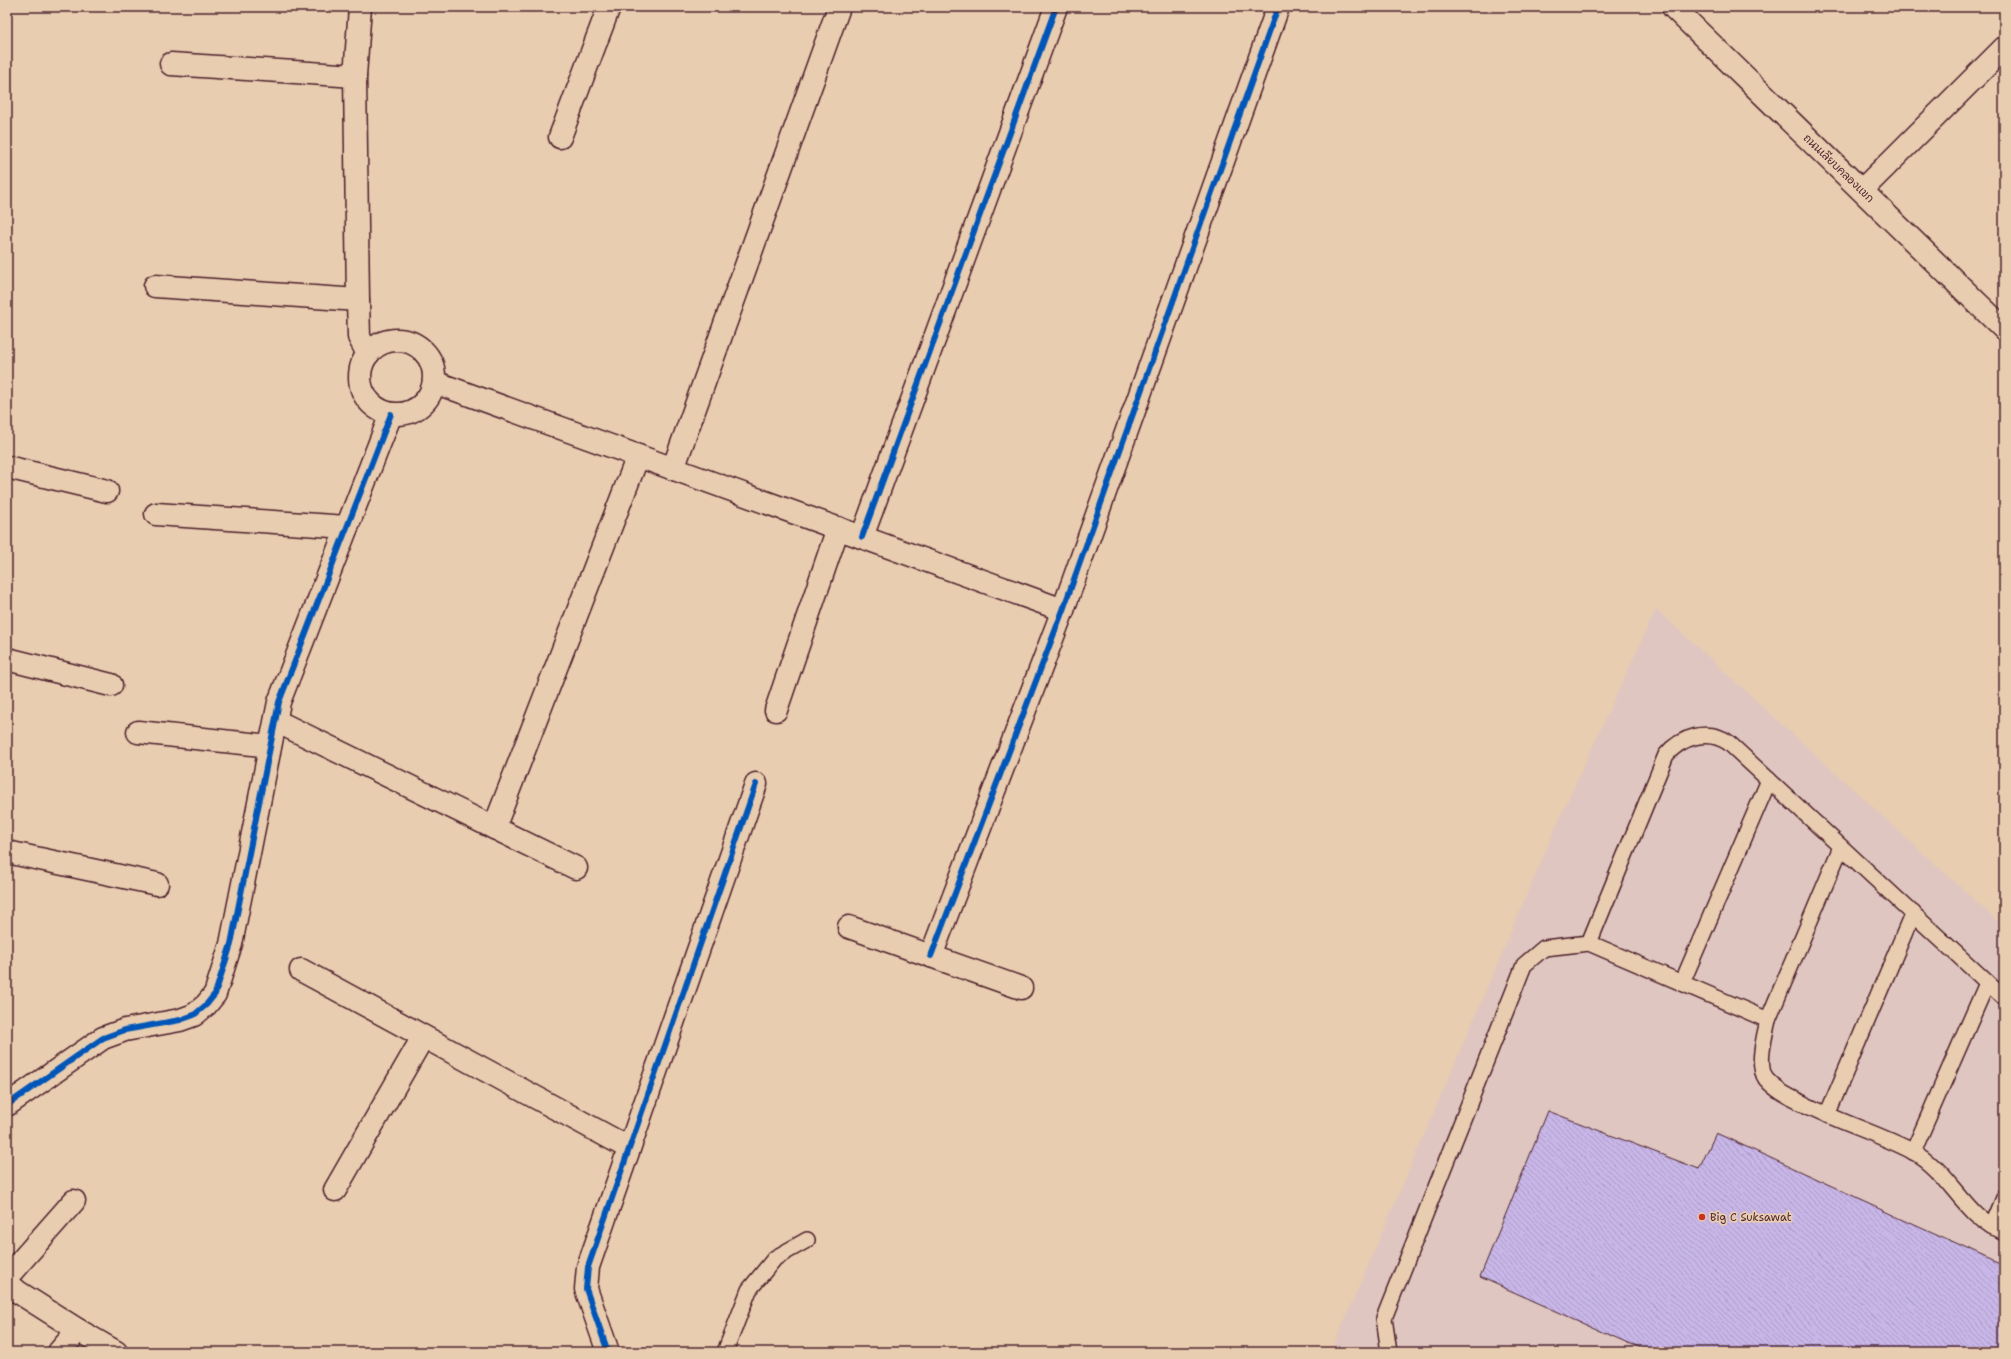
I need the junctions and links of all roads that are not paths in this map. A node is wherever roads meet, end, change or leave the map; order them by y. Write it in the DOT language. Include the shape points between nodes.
graph roads {
  1 [pos="360,7"];
  2 [pos="609,7"];
  3 [pos="839,7"];
  4 [pos="1056,7"];
  5 [pos="1278,7"];
  6 [pos="1673,7"];
  7 [pos="2004,48"];
  8 [pos="171,64"];
  9 [pos="355,76"];
  10 [pos="560,137"];
  11 [pos="1862,190"];
  12 [pos="155,286"];
  13 [pos="358,300"];
  14 [pos="2004,329"];
  15 [pos="368,354"];
  16 [pos="434,382"];
  17 [pos="391,414"];
  18 [pos="638,456"];
  19 [pos="7,467"];
  20 [pos="673,469"];
  21 [pos="107,491"];
  22 [pos="156,514"];
  23 [pos="348,527"];
  24 [pos="838,528"];
  25 [pos="862,537"];
  26 [pos="1063,610"];
  27 [pos="7,659"];
  28 [pos="110,685"];
  29 [pos="776,710"];
  30 [pos="276,721"];
  31 [pos="138,732"];
  32 [pos="270,746"];
  33 [pos="1769,780"];
  34 [pos="756,784"];
  35 [pos="494,828"];
  36 [pos="1841,847"];
  37 [pos="7,852"];
  38 [pos="576,868"];
  39 [pos="157,884"];
  40 [pos="1913,913"];
  41 [pos="849,927"];
  42 [pos="1589,943"];
  43 [pos="931,956"];
  44 [pos="301,970"];
  45 [pos="1682,983"];
  46 [pos="1987,983"];
  47 [pos="1021,988"];
  48 [pos="2004,998"];
  49 [pos="1768,1020"];
  50 [pos="423,1037"];
  51 [pos="7,1084"];
  52 [pos="28,1090"];
  53 [pos="7,1105"];
  54 [pos="1826,1115"];
  55 [pos="629,1148"];
  56 [pos="1913,1152"];
  57 [pos="335,1190"];
  58 [pos="2004,1198"];
  59 [pos="74,1201"];
  60 [pos="1998,1230"];
  61 [pos="807,1240"];
  62 [pos="7,1277"];
  63 [pos="7,1285"];
  64 [pos="78,1330"];
  65 [pos="59,1352"];
  66 [pos="116,1352"];
  67 [pos="608,1352"];
  68 [pos="725,1352"];
  69 [pos="1389,1352"];
  1 -- 9 [label="street"];
  2 -- 10 [label="street"];
  3 -- 20 [label="street"];
  4 -- 25 [label="street"];
  5 -- 26 [label="street"];
  6 -- 11 [label="street, ถนนเลียบคลองแขก"];
  7 -- 11 [label="street"];
  8 -- 9 [label="street"];
  9 -- 13 [label="street"];
  11 -- 14 [label="street, ถนนเลียบคลองแขก"];
  12 -- 13 [label="street"];
  13 -- 15 [label="street" via="359,337"];
  15 -- 16 [label="street" via="389,340 402,339 414,343 424,350 430,360 434,370"];
  15 -- 17 [label="street" via="359,378 362,391 369,402 379,410"];
  16 -- 17 [label="street" via="431,394 424,403 403,414"];
  16 -- 18 [label="street"];
  17 -- 23 [label="street"];
  18 -- 20 [label="street"];
  18 -- 35 [label="street"];
  19 -- 21 [label="street"];
  20 -- 24 [label="street"];
  22 -- 23 [label="street"];
  23 -- 30 [label="street" via="279,702"];
  24 -- 25 [label="street"];
  24 -- 29 [label="street"];
  25 -- 26 [label="street"];
  26 -- 43 [label="street"];
  27 -- 28 [label="street"];
  30 -- 32 [label="street"];
  30 -- 35 [label="street"];
  31 -- 32 [label="street"];
  32 -- 52 [label="street" via="231,944 215,994 194,1015 125,1030 103,1038"];
  33 -- 36 [label="lane"];
  33 -- 42 [label="lane" via="1723,738 1705,735 1695,737 1686,739 1671,749 1666,755"];
  33 -- 45 [label="lane"];
  34 -- 55 [label="street"];
  35 -- 38 [label="street"];
  36 -- 40 [label="lane"];
  36 -- 49 [label="lane"];
  37 -- 39 [label="street"];
  40 -- 46 [label="lane"];
  40 -- 54 [label="lane"];
  41 -- 43 [label="street"];
  42 -- 45 [label="lane"];
  42 -- 69 [label="lane" via="1544,948 1524,965 1384,1318"];
  43 -- 47 [label="street"];
  44 -- 50 [label="street"];
  45 -- 49 [label="lane"];
  46 -- 48 [label="lane"];
  46 -- 56 [label="lane"];
  49 -- 54 [label="lane" via="1761,1057 1766,1078 1782,1093"];
  50 -- 55 [label="street"];
  50 -- 57 [label="street"];
  51 -- 52 [label="street"];
  52 -- 53 [label="street"];
  54 -- 56 [label="lane"];
  55 -- 67 [label="street" via="588,1267 586,1289"];
  56 -- 60 [label="lane" via="1938,1171 1973,1213"];
  58 -- 60 [label="lane"];
  59 -- 62 [label="street"];
  61 -- 68 [label="lane" via="775,1258 749,1290"];
  63 -- 64 [label="street"];
  64 -- 65 [label="street"];
  64 -- 66 [label="street"];
}
